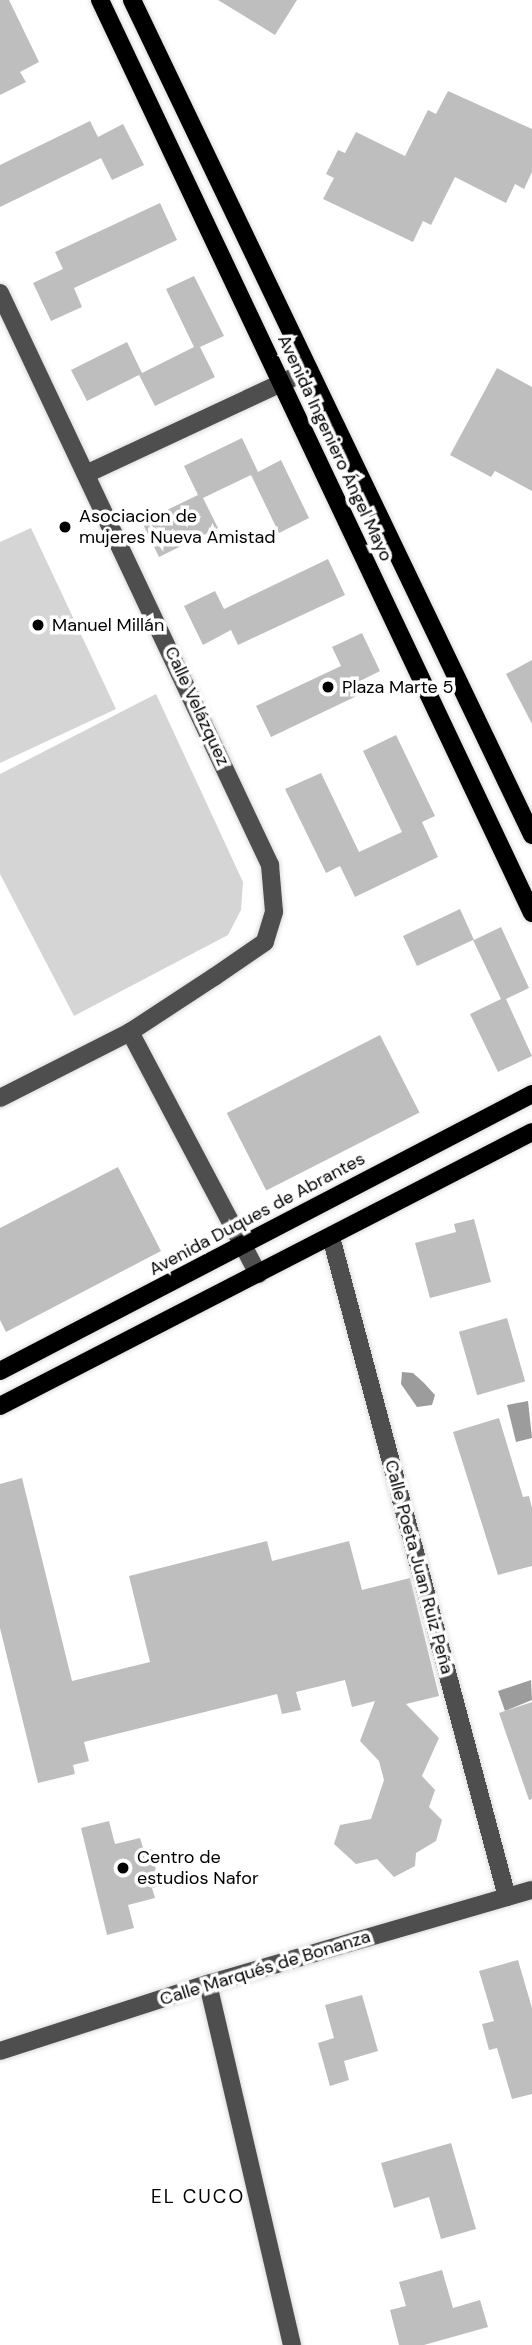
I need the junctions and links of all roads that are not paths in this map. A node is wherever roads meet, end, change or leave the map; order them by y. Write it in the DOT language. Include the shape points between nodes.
graph roads {
  1 [pos="100,0"];
  2 [pos="132,0"];
  3 [pos="0,293"];
  4 [pos="309,370"];
  5 [pos="281,382"];
  6 [pos="86,474"];
  7 [pos="532,835"];
  8 [pos="532,913"];
  9 [pos="130,1032"];
  10 [pos="532,1094"];
  11 [pos="0,1098"];
  12 [pos="532,1132"];
  13 [pos="331,1237"];
  14 [pos="242,1245"];
  15 [pos="258,1274"];
  16 [pos="0,1371"];
  17 [pos="0,1406"];
  18 [pos="532,1890"];
  19 [pos="507,1897"];
  20 [pos="208,1984"];
  21 [pos="0,2051"];
  22 [pos="292,2345"];
  1 -- 5 [label="main road, Avenida Ingeniero Ángel Mayo"];
  2 -- 4 [label="main road, Avenida Ingeniero Ángel Mayo"];
  3 -- 6 [label="street, Calle Velázquez"];
  4 -- 5 [label="street"];
  4 -- 7 [label="main road, Avenida Ingeniero Ángel Mayo"];
  5 -- 6 [label="street"];
  5 -- 8 [label="main road, Avenida Ingeniero Ángel Mayo"];
  6 -- 9 [label="street, Calle Velázquez" via="270,865 274,912 265,942"];
  9 -- 11 [label="street, Calle Velázquez"];
  9 -- 14 [label="street"];
  10 -- 14 [label="main road, Avenida Duques de Abrantes"];
  12 -- 13 [label="main road"];
  13 -- 15 [label="main road"];
  13 -- 19 [label="street, Calle Poeta Juan Ruiz Peña"];
  14 -- 15 [label="street"];
  14 -- 16 [label="main road, Avenida Duques de Abrantes"];
  15 -- 17 [label="main road"];
  18 -- 19 [label="street, Calle Marqués de Bonanza"];
  19 -- 20 [label="street, Calle Marqués de Bonanza"];
  20 -- 21 [label="street, Calle Marqués de Bonanza"];
  20 -- 22 [label="street"];
}
